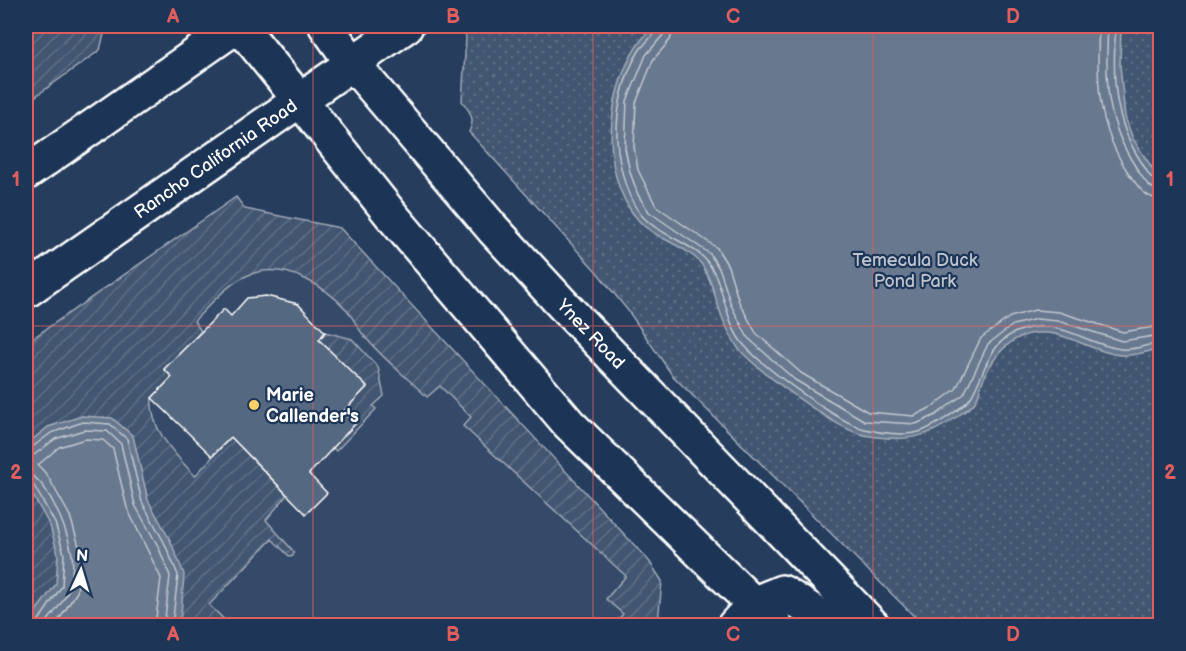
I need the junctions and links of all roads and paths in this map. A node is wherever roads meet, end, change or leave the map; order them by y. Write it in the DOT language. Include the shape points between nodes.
graph roads {
  1 [pos="238,26"];
  2 [pos="326,26"];
  3 [pos="406,26"];
  4 [pos="353,64"];
  5 [pos="299,99"];
  6 [pos="26,173"];
  7 [pos="26,291"];
  8 [pos="755,618"];
  9 [pos="830,626"];
  10 [pos="873,626"];
  1 -- 5 [label="main road"];
  1 -- 6 [label="main road"];
  2 -- 4 [label="main road, Ynez Road"];
  3 -- 4 [label="main road, Rancho California Road"];
  4 -- 5 [label="main road, Rancho California Road"];
  4 -- 10 [label="main road, Ynez Road" via="565,307"];
  5 -- 7 [label="main road, Rancho California Road"];
  5 -- 8 [label="main road" via="393,217 569,424"];
  8 -- 9 [label="main road" via="782,592"];
}
